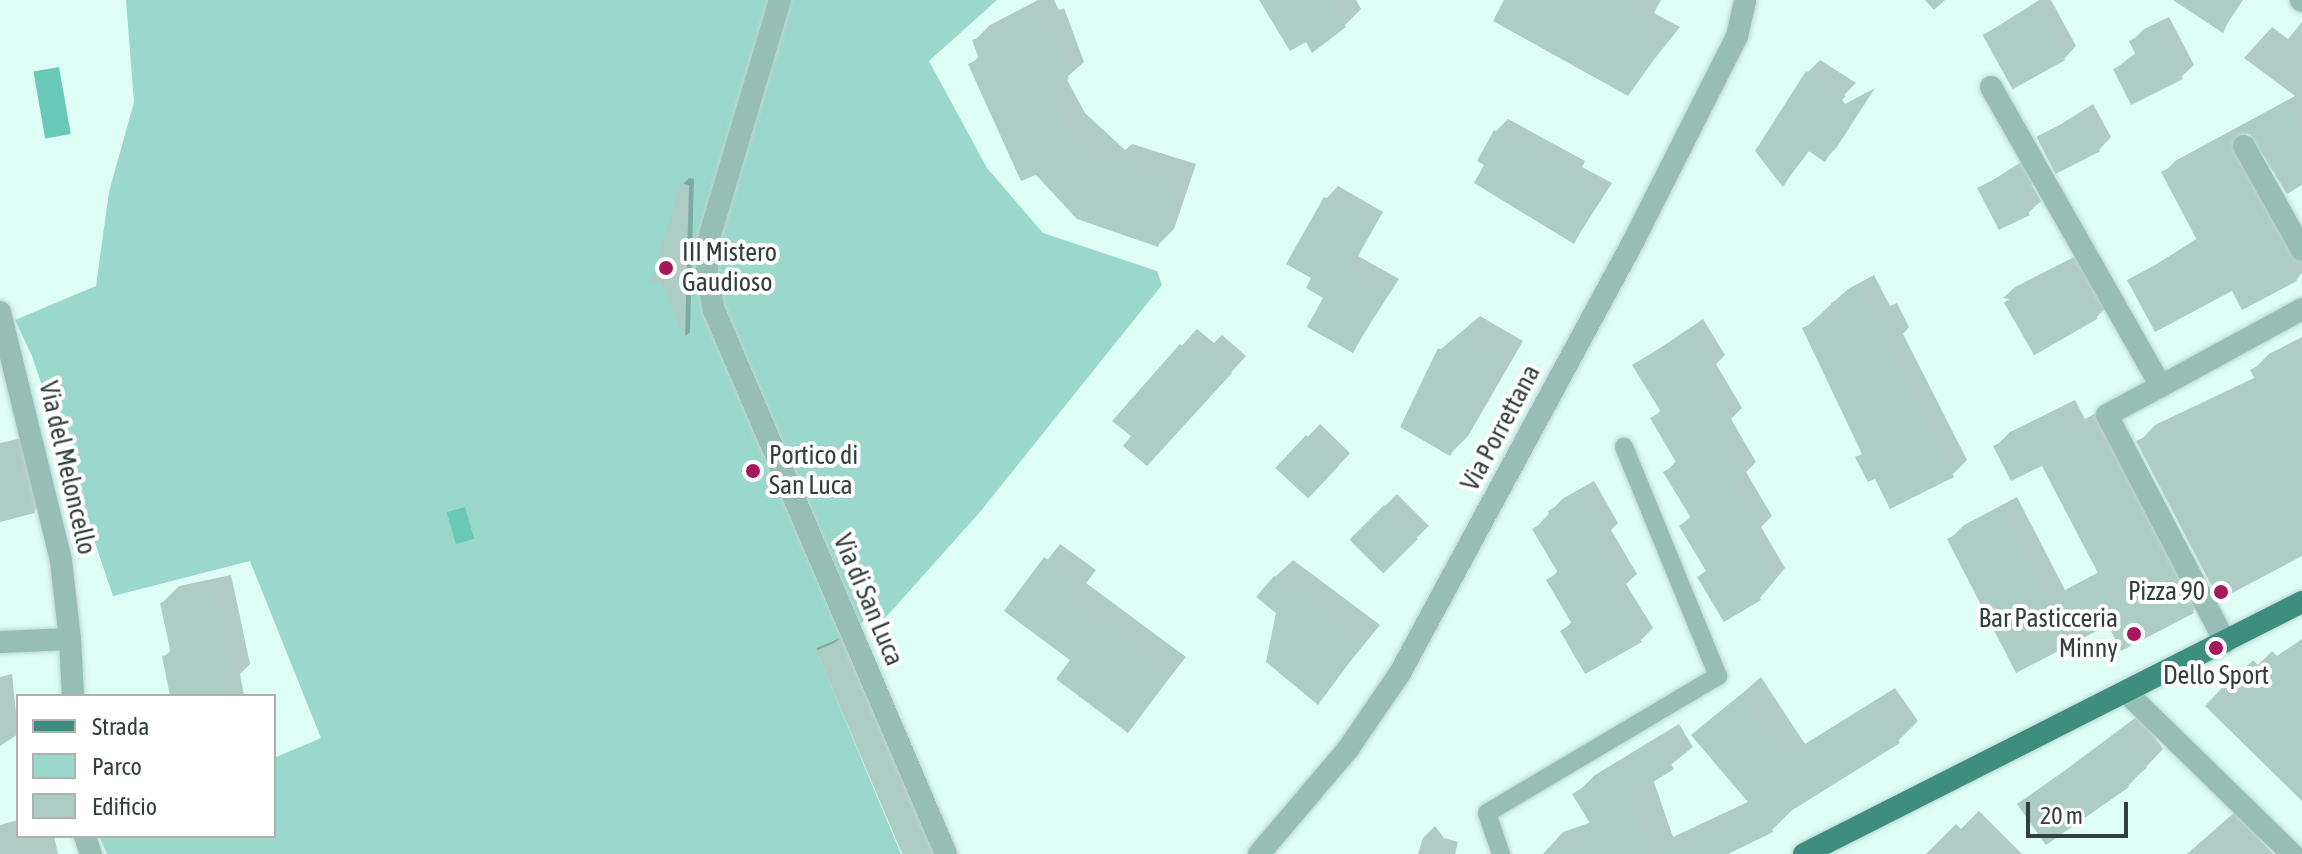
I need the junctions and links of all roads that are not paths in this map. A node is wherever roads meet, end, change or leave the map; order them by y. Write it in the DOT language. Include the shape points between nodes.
graph roads {
  1 [pos="780,0"];
  2 [pos="1745,0"];
  3 [pos="1991,87"];
  4 [pos="2244,146"];
  5 [pos="2302,250"];
  6 [pos="2302,309"];
  7 [pos="0,312"];
  8 [pos="2161,386"];
  9 [pos="1624,447"];
  10 [pos="2302,602"];
  11 [pos="70,639"];
  12 [pos="0,642"];
  13 [pos="2225,642"];
  14 [pos="2127,693"];
  15 [pos="73,694"];
  16 [pos="946,854"];
  17 [pos="1259,854"];
  18 [pos="1501,854"];
  19 [pos="1804,854"];
  20 [pos="2292,854"];
  1 -- 16 [label="street, Via di San Luca" via="708,242 714,310"];
  2 -- 17 [label="street, Via Porrettana" via="1737,36 1634,240 1400,673 1348,749"];
  3 -- 8 [label="street"];
  4 -- 5 [label="street"];
  6 -- 8 [label="street"];
  7 -- 11 [label="street, Via del Meloncello" via="61,561"];
  8 -- 13 [label="street" via="2107,415"];
  9 -- 18 [label="lane" via="1718,676 1487,813"];
  10 -- 13 [label="main road"];
  11 -- 12 [label="street"];
  11 -- 15 [label="street, Via del Meloncello"];
  13 -- 14 [label="main road"];
  14 -- 19 [label="main road"];
  14 -- 20 [label="street"];
}
